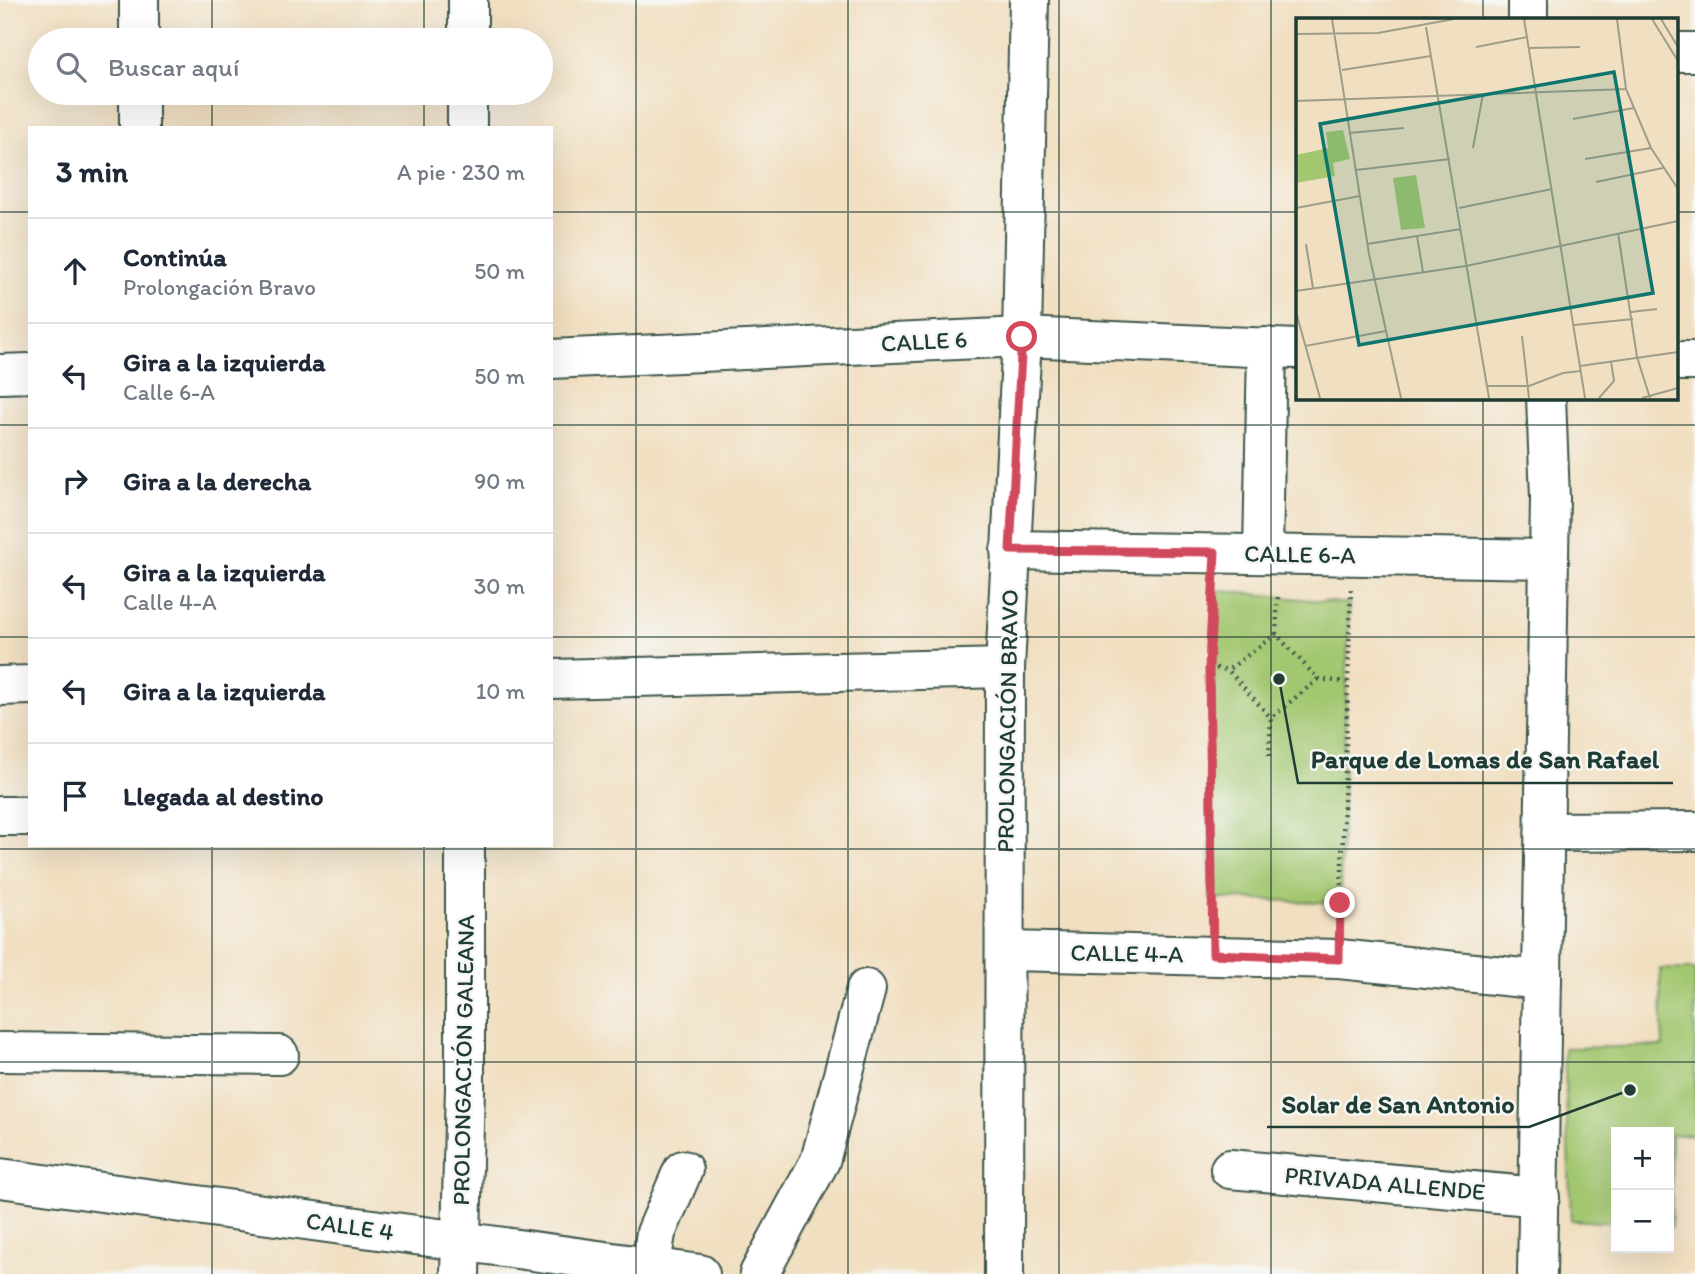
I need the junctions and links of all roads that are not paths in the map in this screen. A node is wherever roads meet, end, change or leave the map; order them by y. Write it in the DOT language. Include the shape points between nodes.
graph roads {
  1 [pos="139,0"];
  2 [pos="468,0"];
  3 [pos="1029,0"];
  4 [pos="1528,0"];
  5 [pos="1528,18"];
  6 [pos="139,28"];
  7 [pos="468,28"];
  8 [pos="139,105"];
  9 [pos="467,105"];
  10 [pos="139,126"];
  11 [pos="467,126"];
  12 [pos="1022,337"];
  13 [pos="1283,348"];
  14 [pos="553,359"];
  15 [pos="28,373"];
  16 [pos="0,374"];
  17 [pos="1546,399"];
  18 [pos="1010,550"];
  19 [pos="1263,553"];
  20 [pos="1548,559"];
  21 [pos="1005,668"];
  22 [pos="553,679"];
  23 [pos="28,685"];
  24 [pos="0,686"];
  25 [pos="0,816"];
  26 [pos="28,816"];
  27 [pos="1695,831"];
  28 [pos="1545,832"];
  29 [pos="465,847"];
  30 [pos="1005,951"];
  31 [pos="1542,980"];
  32 [pos="866,989"];
  33 [pos="0,1052"];
  34 [pos="279,1055"];
  35 [pos="1230,1168"];
  36 [pos="683,1170"];
  37 [pos="0,1178"];
  38 [pos="1540,1198"];
  39 [pos="461,1257"];
  40 [pos="651,1265"];
  41 [pos="700,1274"];
  42 [pos="759,1274"];
  43 [pos="1004,1274"];
  44 [pos="1537,1274"];
  1 -- 6 [label="street"];
  2 -- 7 [label="street"];
  3 -- 12 [label="street, PROLONGACIÓN BRAVO"];
  4 -- 5 [label="street"];
  8 -- 10 [label="street"];
  9 -- 11 [label="street"];
  12 -- 13 [label="street, CALLE 6"];
  12 -- 14 [label="street, CALLE 6"];
  12 -- 18 [label="street, PROLONGACIÓN BRAVO"];
  13 -- 19 [label="street"];
  15 -- 16 [label="street"];
  17 -- 20 [label="street"];
  18 -- 19 [label="street, CALLE 6-A"];
  18 -- 21 [label="street, PROLONGACIÓN BRAVO"];
  19 -- 20 [label="street, CALLE 6-A"];
  20 -- 28 [label="street"];
  21 -- 22 [label="street"];
  21 -- 30 [label="street, PROLONGACIÓN BRAVO"];
  23 -- 24 [label="street"];
  25 -- 26 [label="street"];
  27 -- 28 [label="street"];
  28 -- 31 [label="street"];
  29 -- 39 [label="street, PROLONGACIÓN GALEANA"];
  30 -- 31 [label="street, CALLE 4-A" via="1339,959"];
  30 -- 43 [label="street, PROLONGACIÓN BRAVO"];
  31 -- 38 [label="street"];
  32 -- 42 [label="street" via="820,1161"];
  33 -- 34 [label="street"];
  35 -- 38 [label="street, PRIVADA ALLENDE"];
  36 -- 40 [label="street" via="656,1233"];
  37 -- 39 [label="street, CALLE 4"];
  38 -- 44 [label="street"];
  39 -- 40 [label="street, CALLE 4"];
  40 -- 41 [label="street, CALLE 4"];
}
